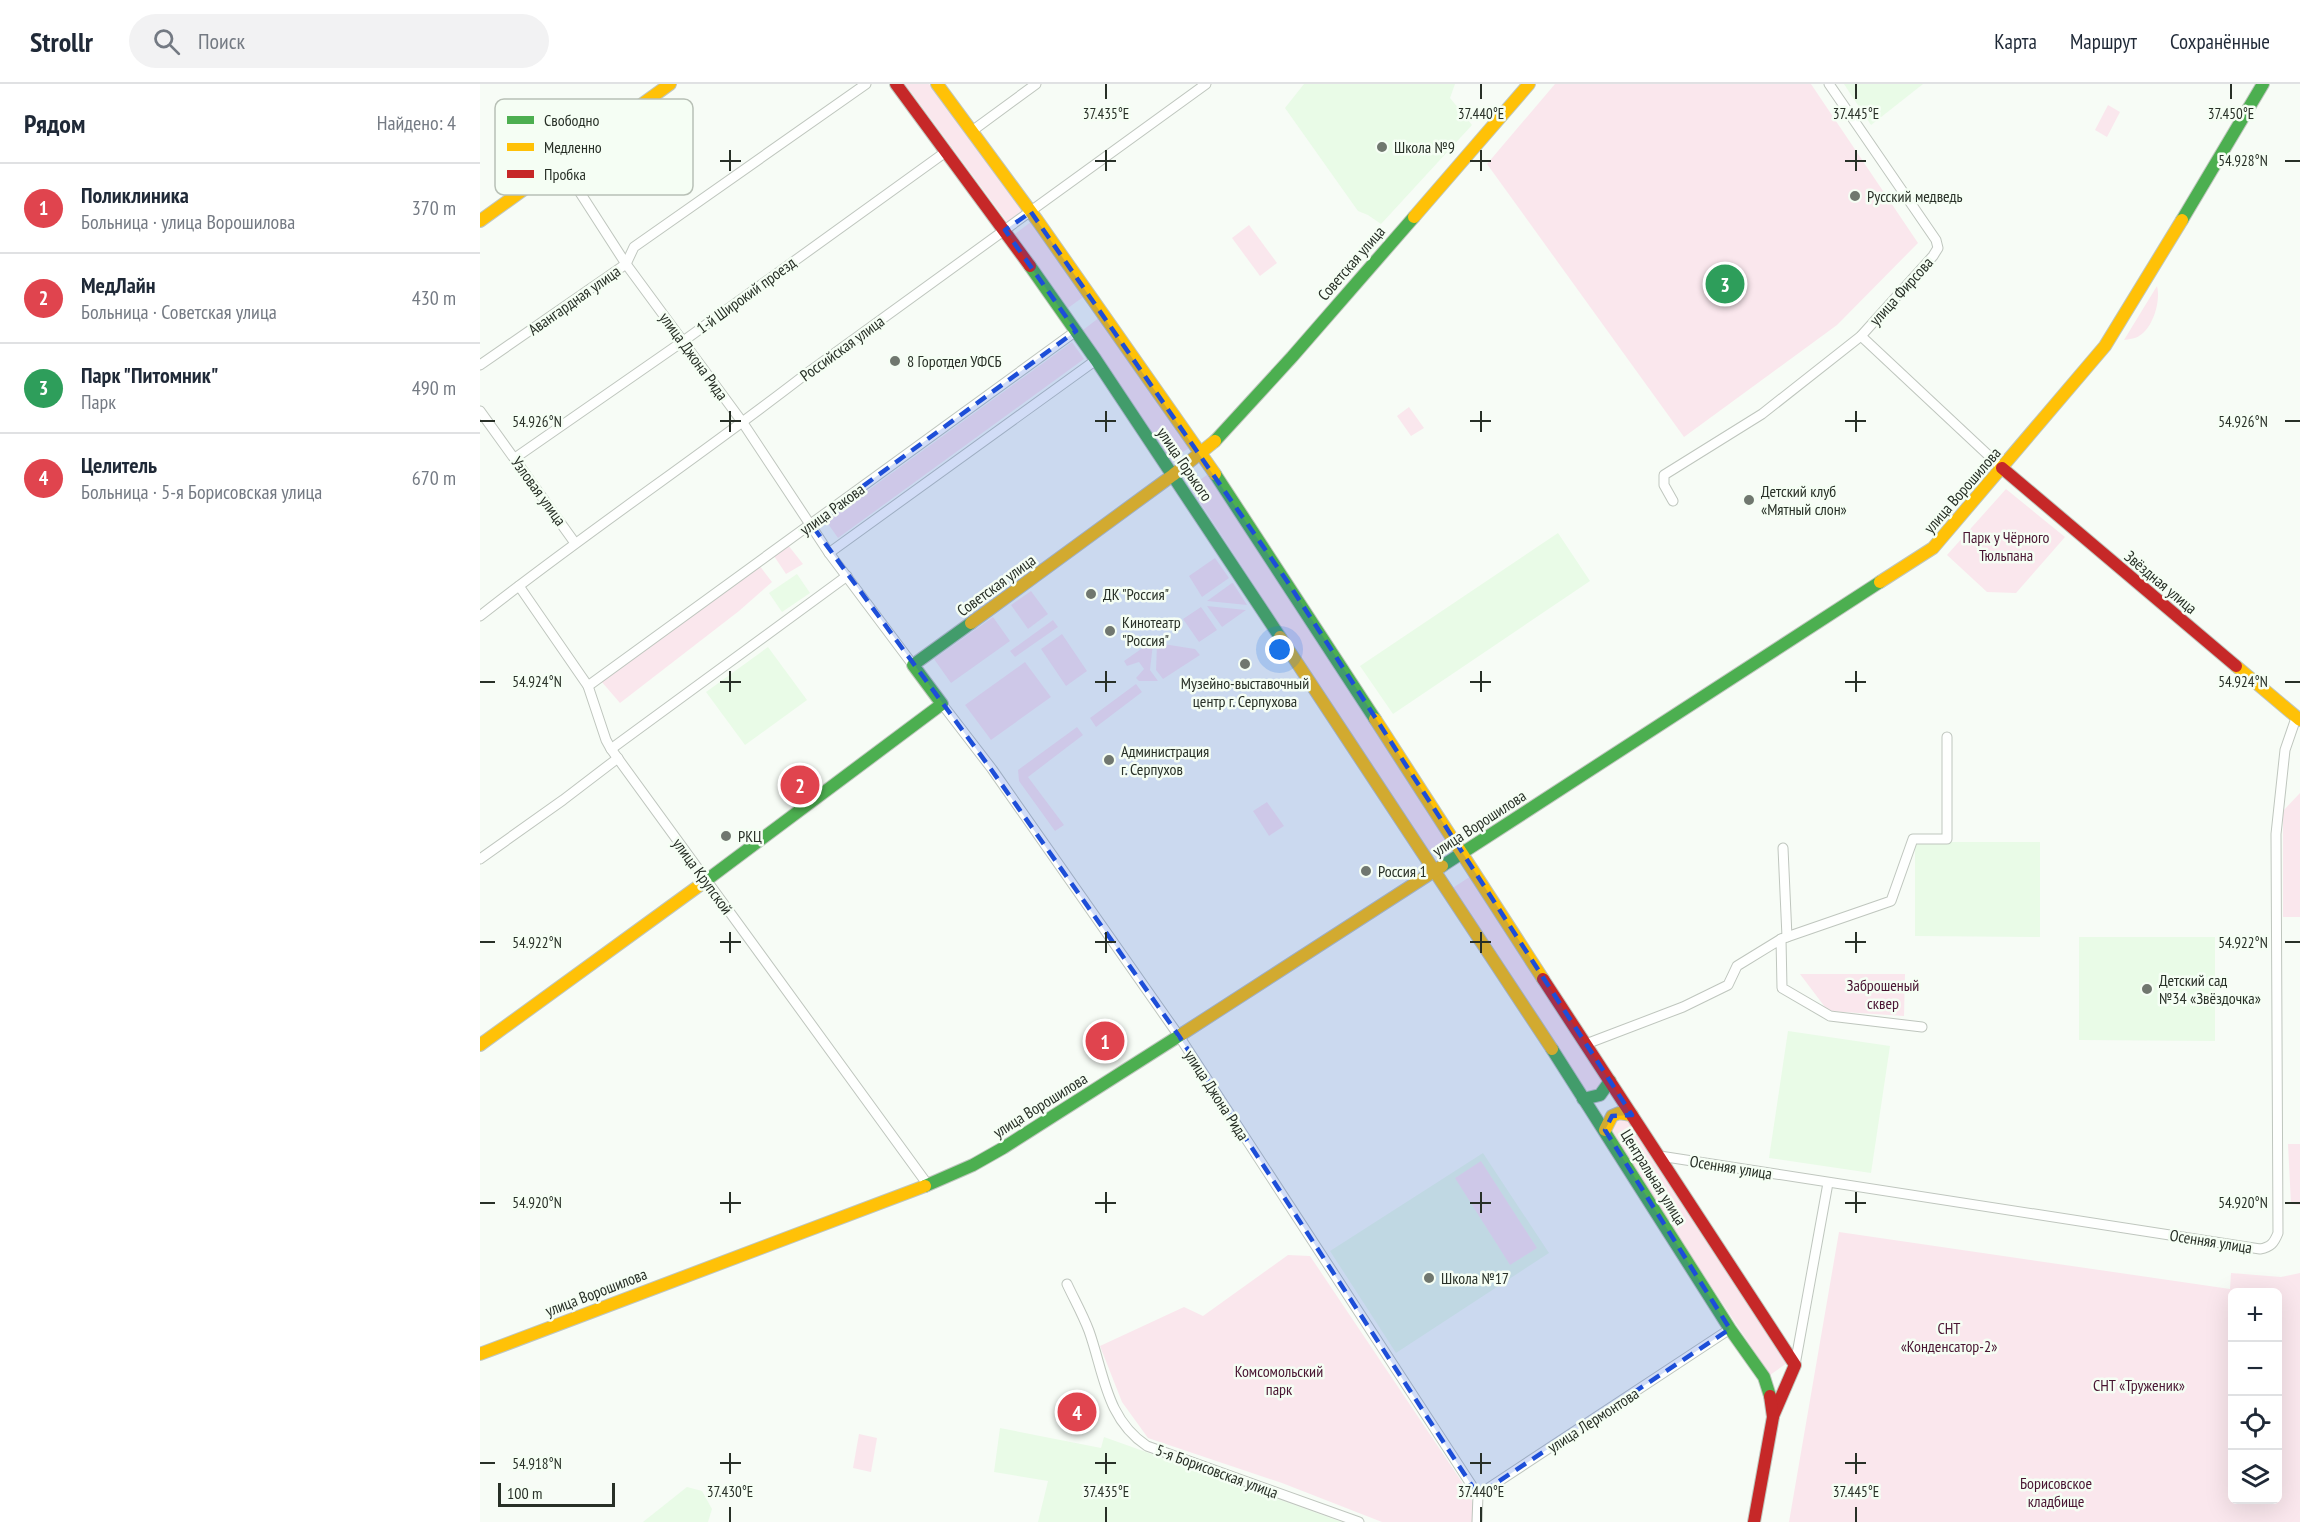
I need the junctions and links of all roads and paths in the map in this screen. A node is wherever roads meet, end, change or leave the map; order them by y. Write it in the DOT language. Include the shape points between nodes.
graph roads {
  1 [pos="670,84"];
  2 [pos="866,84"];
  3 [pos="896,84"];
  4 [pos="937,84"];
  5 [pos="1036,84"];
  6 [pos="1206,84"];
  7 [pos="1529,84"];
  8 [pos="1829,84"];
  9 [pos="2263,84"];
  10 [pos="649,99"];
  11 [pos="972,131"];
  12 [pos="947,151"];
  13 [pos="512,195"];
  14 [pos="582,195"];
  15 [pos="1031,212"];
  16 [pos="482,215"];
  17 [pos="1005,230"];
  18 [pos="626,264"];
  19 [pos="1076,331"];
  20 [pos="1861,336"];
  21 [pos="682,342"];
  22 [pos="1096,360"];
  23 [pos="480,365"];
  24 [pos="480,411"];
  25 [pos="743,423"];
  26 [pos="1201,453"];
  27 [pos="515,458"];
  28 [pos="2002,468"];
  29 [pos="1173,475"];
  30 [pos="1673,501"];
  31 [pos="811,524"];
  32 [pos="575,543"];
  33 [pos="830,553"];
  34 [pos="847,576"];
  35 [pos="519,586"];
  36 [pos="480,616"];
  37 [pos="913,665"];
  38 [pos="588,686"];
  39 [pos="942,704"];
  40 [pos="2298,719"];
  41 [pos="1947,737"];
  42 [pos="611,749"];
  43 [pos="618,758"];
  44 [pos="1783,848"];
  45 [pos="1462,854"];
  46 [pos="480,858"];
  47 [pos="1435,871"];
  48 [pos="706,881"];
  49 [pos="1784,938"];
  50 [pos="1922,1027"];
  51 [pos="1179,1036"];
  52 [pos="1586,1044"];
  53 [pos="480,1045"];
  54 [pos="1610,1082"];
  55 [pos="1583,1099"];
  56 [pos="1632,1115"];
  57 [pos="1605,1130"];
  58 [pos="1660,1156"];
  59 [pos="1828,1183"];
  60 [pos="928,1185"];
  61 [pos="1067,1284"];
  62 [pos="1730,1329"];
  63 [pos="480,1354"];
  64 [pos="1795,1365"];
  65 [pos="1764,1377"];
  66 [pos="1791,1378"];
  67 [pos="1773,1417"];
  68 [pos="1478,1495"];
  69 [pos="1359,1522"];
  70 [pos="1477,1522"];
  71 [pos="1755,1522"];
  1 -- 10 [label="street"];
  2 -- 18 [label="street, Авангардная улица" via="634,247"];
  3 -- 12 [label="street, улица Горького"];
  4 -- 11 [label="street, улица Горького"];
  5 -- 11 [label="street"];
  6 -- 15 [label="street, Российская улица"];
  7 -- 26 [label="street, Советская улица" via="1287,363"];
  8 -- 20 [label="street, улица Фирсова" via="1938,248"];
  9 -- 28 [label="street, улица Ворошилова" via="2105,346"];
  11 -- 15 [label="street, улица Горького"];
  12 -- 17 [label="street, улица Горького"];
  12 -- 21 [label="street, 1-й Широкий проезд"];
  13 -- 16 [label="street"];
  14 -- 18 [label="street, улица Джона Рида"];
  15 -- 17 [label="street, Российская улица"];
  15 -- 26 [label="street, улица Горького"];
  17 -- 19 [label="street, улица Горького"];
  17 -- 25 [label="street, Российская улица"];
  18 -- 21 [label="street, улица Джона Рида"];
  18 -- 23 [label="street, Авангардная улица"];
  19 -- 22 [label="street, улица Горького"];
  19 -- 31 [label="street, улица Ракова"];
  20 -- 28 [label="street, улица Фирсова"];
  20 -- 30 [label="street" via="1762,414 1664,475 1664,485"];
  21 -- 25 [label="street, улица Джона Рида"];
  21 -- 27 [label="street, 1-й Широкий проезд"];
  22 -- 29 [label="street, улица Горького"];
  22 -- 33 [label="street, улица Ракова"];
  24 -- 27 [label="street, Узловая улица"];
  25 -- 31 [label="street, улица Джона Рида"];
  25 -- 32 [label="street, Российская улица"];
  26 -- 29 [label="street, Советская улица"];
  26 -- 45 [label="street, улица Горького"];
  27 -- 32 [label="street, Узловая улица"];
  28 -- 40 [label="street, Звёздная улица"];
  28 -- 45 [label="street, улица Ворошилова" via="1934,548"];
  29 -- 37 [label="street, Советская улица"];
  29 -- 47 [label="street, улица Горького"];
  31 -- 33 [label="street, улица Джона Рида"];
  31 -- 38 [label="street, улица Ракова"];
  32 -- 35 [label="street, Российская улица"];
  33 -- 34 [label="street, улица Джона Рида"];
  34 -- 37 [label="street, улица Джона Рида"];
  34 -- 42 [label="street"];
  35 -- 36 [label="street, Российская улица"];
  35 -- 38 [label="street, улица Крупской"];
  37 -- 39 [label="street"];
  38 -- 42 [label="street, улица Крупской"];
  39 -- 48 [label="street"];
  39 -- 51 [label="street, улица Джона Рида"];
  40 -- 59 [label="street, Осенняя улица" via="2285,750 2276,834 2278,1233 2270,1247 2260,1249"];
  41 -- 49 [label="street" via="1947,838 1913,839 1891,901"];
  42 -- 43 [label="street, улица Крупской"];
  43 -- 46 [label="street"];
  43 -- 48 [label="street, улица Крупской"];
  44 -- 49 [label="street"];
  45 -- 47 [label="street, улица Ворошилова"];
  45 -- 52 [label="street, Центральная улица"];
  47 -- 51 [label="street, улица Ворошилова"];
  47 -- 55 [label="street, Центральная улица"];
  48 -- 53 [label="street"];
  48 -- 60 [label="street, улица Крупской"];
  49 -- 50 [label="street" via="1782,988 1830,1016"];
  49 -- 52 [label="street" via="1737,966 1728,985 1683,1007"];
  51 -- 60 [label="street, улица Ворошилова" via="1003,1148"];
  51 -- 68 [label="street, улица Джона Рида"];
  52 -- 54 [label="street, Центральная улица"];
  54 -- 55 [label="street" via="1600,1096"];
  54 -- 56 [label="street, Центральная улица"];
  55 -- 57 [label="street, Центральная улица"];
  56 -- 57 [label="street" via="1612,1116"];
  56 -- 58 [label="street, Центральная улица"];
  57 -- 62 [label="street, Центральная улица"];
  58 -- 59 [label="street, Осенняя улица"];
  58 -- 64 [label="street, Центральная улица"];
  59 -- 64 [label="street"];
  60 -- 63 [label="street, улица Ворошилова"];
  61 -- 69 [label="street, 5-я Борисовская улица" via="1089,1332 1112,1405 1135,1438 1147,1446"];
  62 -- 65 [label="street, Центральная улица"];
  62 -- 68 [label="street, улица Лермонтова"];
  64 -- 66 [label="street"];
  65 -- 66 [label="street" via="1780,1382"];
  65 -- 67 [label="street, Центральная улица"];
  66 -- 67 [label="street"];
  67 -- 71 [label="street, Центральная улица"];
  68 -- 70 [label="street"];
}
